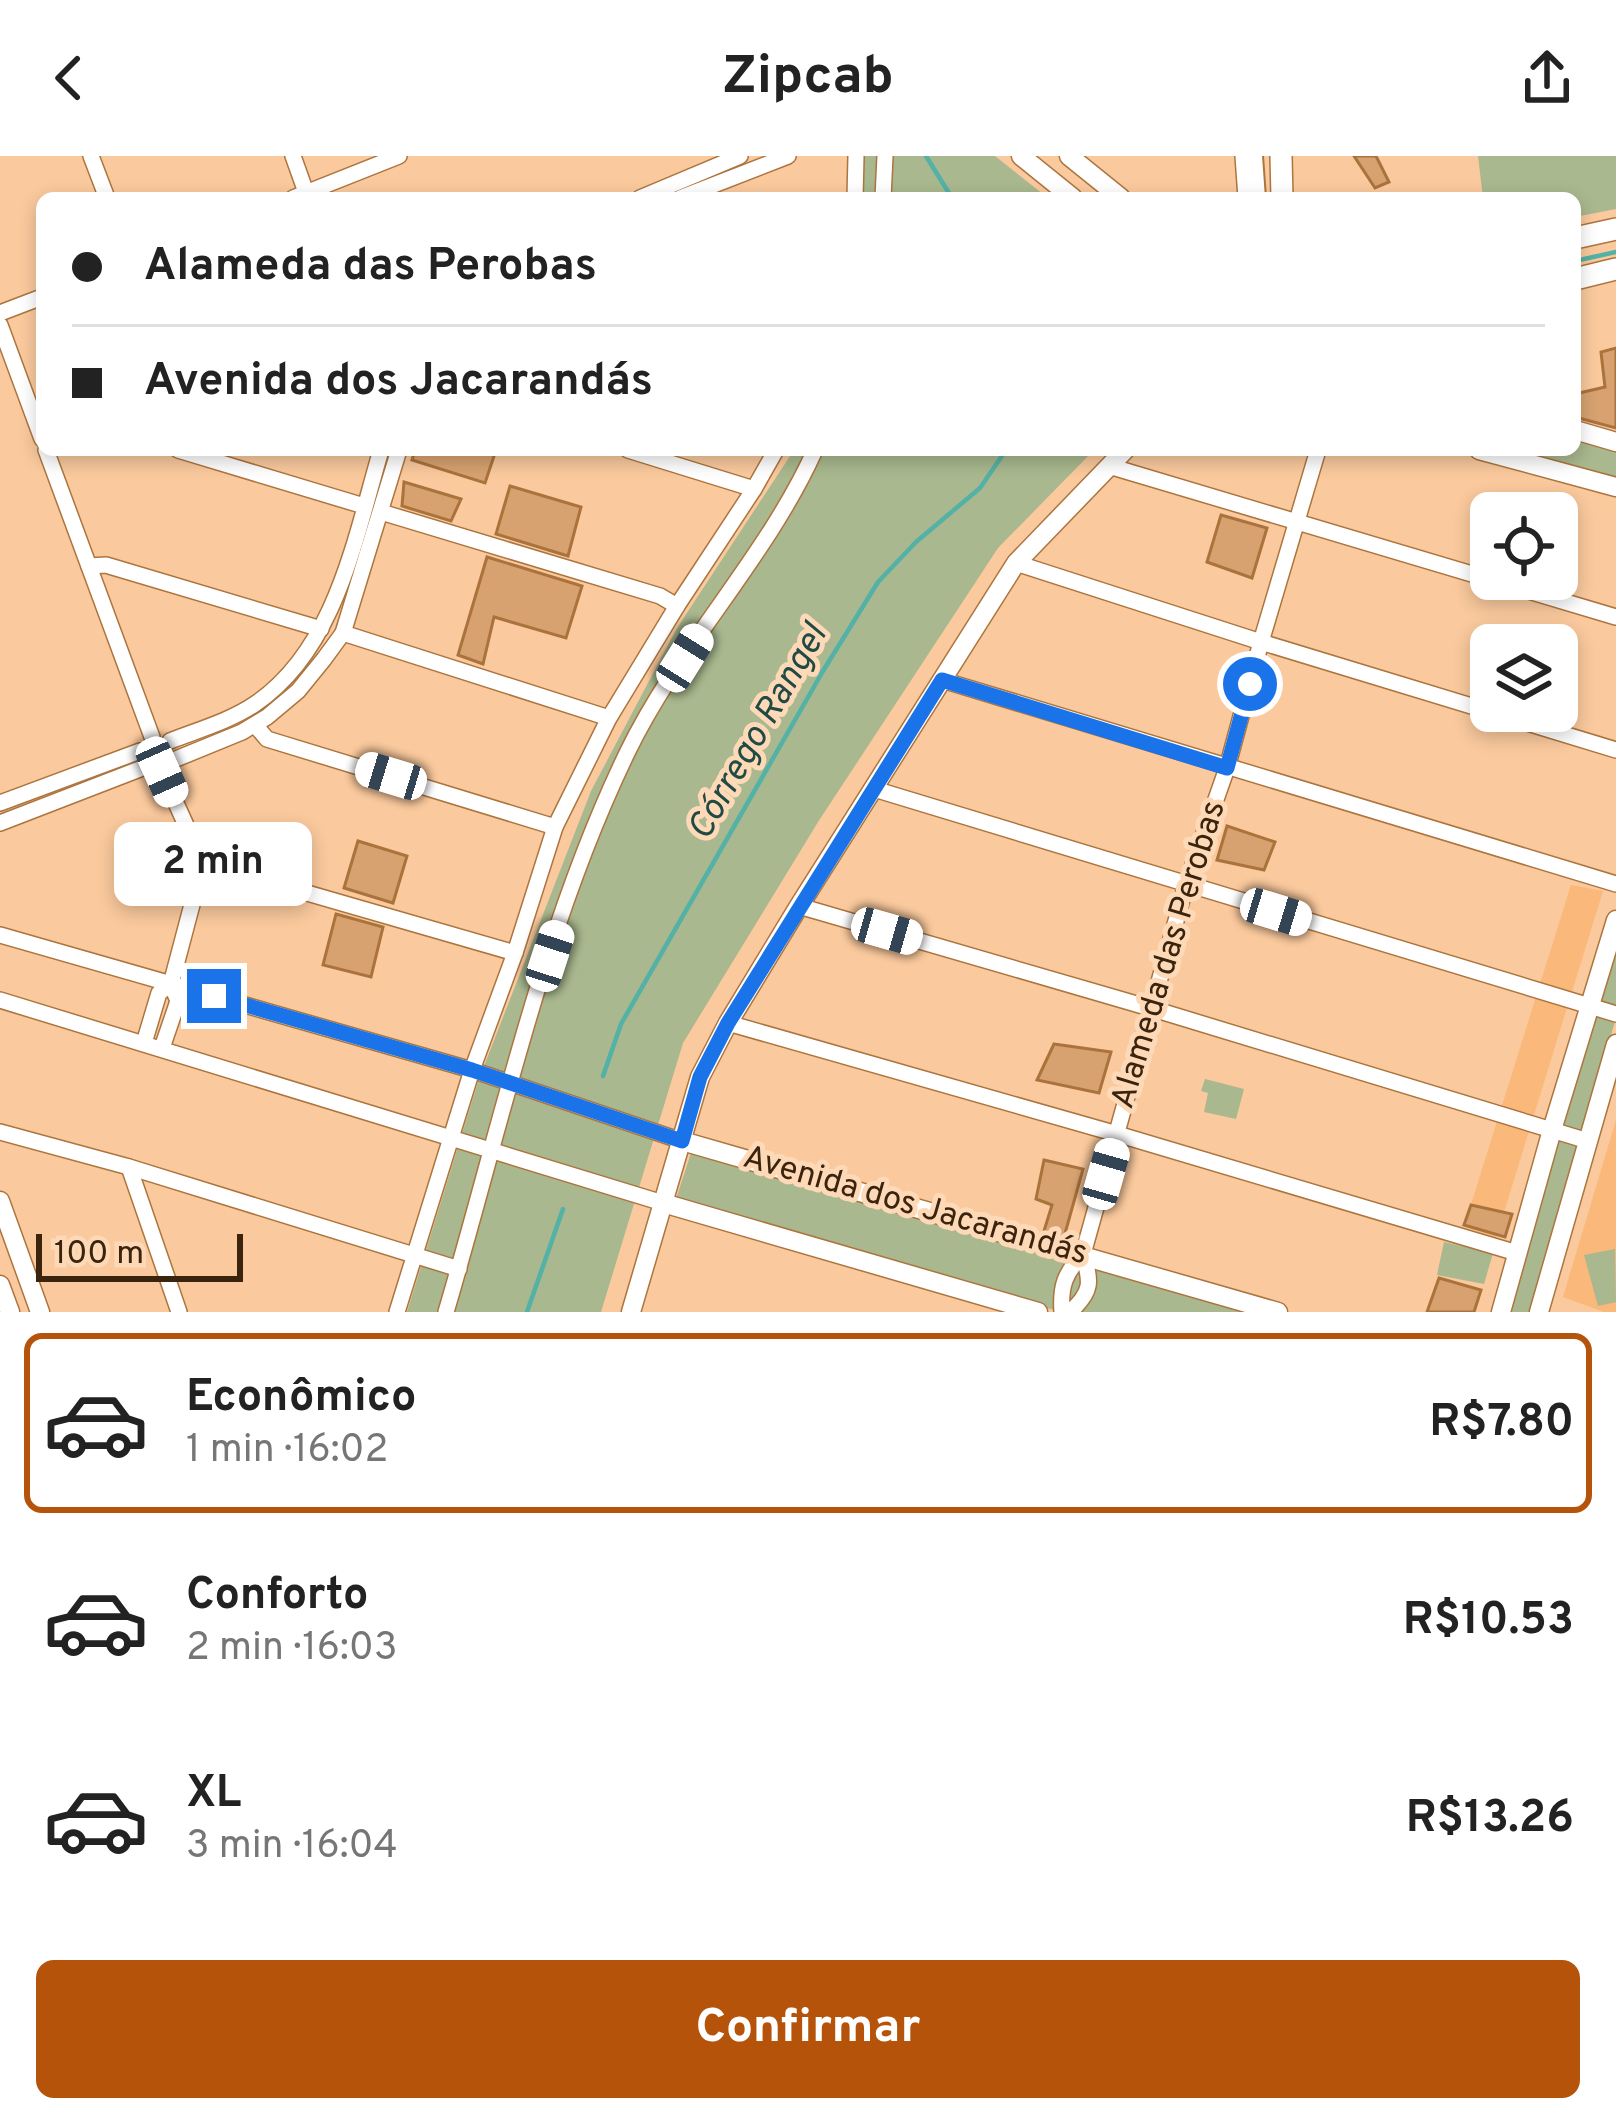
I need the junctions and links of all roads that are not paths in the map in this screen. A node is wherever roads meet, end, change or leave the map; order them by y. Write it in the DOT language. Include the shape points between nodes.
graph roads {
  1 [pos="92,156"];
  2 [pos="293,156"];
  3 [pos="399,156"];
  4 [pos="740,156"];
  5 [pos="788,156"];
  6 [pos="856,156"];
  7 [pos="885,156"];
  8 [pos="1021,156"];
  9 [pos="1070,156"];
  10 [pos="1246,156"];
  11 [pos="1257,156"];
  12 [pos="1281,156"];
  13 [pos="105,192"];
  14 [pos="301,192"];
  15 [pos="312,192"];
  16 [pos="654,192"];
  17 [pos="695,192"];
  18 [pos="855,192"];
  19 [pos="883,192"];
  20 [pos="1066,192"];
  21 [pos="1114,192"];
  22 [pos="1249,192"];
  23 [pos="1260,192"];
  24 [pos="1282,192"];
  25 [pos="1616,218"];
  26 [pos="1581,226"];
  27 [pos="1616,230"];
  28 [pos="1581,237"];
  29 [pos="1616,269"];
  30 [pos="1581,278"];
  31 [pos="36,299"];
  32 [pos="0,313"];
  33 [pos="0,325"];
  34 [pos="36,421"];
  35 [pos="1581,432"];
  36 [pos="1616,442"];
  37 [pos="49,456"];
  38 [pos="198,456"];
  39 [pos="380,456"];
  40 [pos="396,456"];
  41 [pos="647,456"];
  42 [pos="773,456"];
  43 [pos="812,456"];
  44 [pos="1119,456"];
  45 [pos="1316,456"];
  46 [pos="1519,456"];
  47 [pos="1109,466"];
  48 [pos="1616,487"];
  49 [pos="754,489"];
  50 [pos="373,509"];
  51 [pos="1296,520"];
  52 [pos="1016,563"];
  53 [pos="89,566"];
  54 [pos="676,606"];
  55 [pos="1616,617"];
  56 [pos="321,629"];
  57 [pos="343,633"];
  58 [pos="1261,642"];
  59 [pos="942,680"];
  60 [pos="609,718"];
  61 [pos="255,725"];
  62 [pos="170,741"];
  63 [pos="1616,751"];
  64 [pos="145,752"];
  65 [pos="176,759"];
  66 [pos="1227,768"];
  67 [pos="162,772"];
  68 [pos="874,789"];
  69 [pos="0,803"];
  70 [pos="22,805"];
  71 [pos="0,823"];
  72 [pos="556,827"];
  73 [pos="203,863"];
  74 [pos="1616,884"];
  75 [pos="1186,886"];
  76 [pos="799,905"];
  77 [pos="1616,920"];
  78 [pos="0,935"];
  79 [pos="515,953"];
  80 [pos="171,984"];
  81 [pos="0,1000"];
  82 [pos="1592,1006"];
  83 [pos="1150,1008"];
  84 [pos="1616,1014"];
  85 [pos="728,1023"];
  86 [pos="144,1042"];
  87 [pos="1616,1044"];
  88 [pos="162,1048"];
  89 [pos="472,1070"];
  90 [pos="510,1083"];
  91 [pos="1552,1130"];
  92 [pos="0,1132"];
  93 [pos="1117,1134"];
  94 [pos="452,1136"];
  95 [pos="682,1141"];
  96 [pos="1588,1141"];
  97 [pos="492,1148"];
  98 [pos="129,1167"];
  99 [pos="0,1201"];
  100 [pos="663,1202"];
  101 [pos="1517,1253"];
  102 [pos="1083,1254"];
  103 [pos="415,1255"];
  104 [pos="459,1269"];
  105 [pos="0,1285"];
  106 [pos="10,1312"];
  107 [pos="40,1312"];
  108 [pos="179,1312"];
  109 [pos="398,1312"];
  110 [pos="446,1312"];
  111 [pos="631,1312"];
  112 [pos="1038,1312"];
  113 [pos="1066,1312"];
  114 [pos="1278,1312"];
  115 [pos="1502,1312"];
  116 [pos="1539,1312"];
  1 -- 13 [label="street"];
  2 -- 14 [label="street"];
  3 -- 15 [label="street"];
  4 -- 16 [label="street"];
  5 -- 17 [label="street"];
  6 -- 18 [label="street"];
  7 -- 19 [label="street"];
  8 -- 20 [label="street"];
  9 -- 21 [label="street"];
  10 -- 22 [label="main road"];
  11 -- 23 [label="street"];
  12 -- 24 [label="main road"];
  25 -- 26 [label="street"];
  27 -- 28 [label="main road"];
  29 -- 30 [label="main road"];
  31 -- 32 [label="street"];
  33 -- 34 [label="street"];
  35 -- 36 [label="street"];
  37 -- 53 [label="street"];
  38 -- 50 [label="street"];
  39 -- 50 [label="street"];
  40 -- 50 [label="street"];
  41 -- 49 [label="street"];
  42 -- 49 [label="street"];
  43 -- 90 [label="street" via="632,744 580,862"];
  44 -- 47 [label="street"];
  45 -- 51 [label="street, Alameda das Perobas"];
  46 -- 48 [label="street"];
  47 -- 51 [label="street"];
  47 -- 52 [label="street"];
  49 -- 54 [label="street"];
  50 -- 54 [label="street"];
  50 -- 56 [label="street"];
  50 -- 57 [label="street"];
  51 -- 55 [label="street"];
  51 -- 58 [label="street, Alameda das Perobas"];
  52 -- 58 [label="street"];
  52 -- 59 [label="street"];
  53 -- 56 [label="street"];
  53 -- 64 [label="street"];
  54 -- 60 [label="street"];
  56 -- 62 [label="street" via="257,703"];
  57 -- 60 [label="street"];
  57 -- 61 [label="street" via="298,691"];
  58 -- 63 [label="street"];
  58 -- 66 [label="street, Alameda das Perobas"];
  59 -- 66 [label="street"];
  59 -- 68 [label="street"];
  60 -- 72 [label="street"];
  61 -- 65 [label="street"];
  61 -- 72 [label="street" via="267,739"];
  62 -- 64 [label="street" via="158,736"];
  62 -- 65 [label="street"];
  64 -- 67 [label="street"];
  64 -- 70 [label="street"];
  65 -- 67 [label="street"];
  66 -- 74 [label="street"];
  66 -- 75 [label="street, Alameda das Perobas"];
  67 -- 73 [label="street"];
  68 -- 75 [label="street"];
  68 -- 76 [label="street"];
  69 -- 70 [label="street"];
  70 -- 71 [label="street"];
  72 -- 79 [label="street"];
  73 -- 79 [label="street"];
  73 -- 80 [label="street"];
  75 -- 82 [label="street"];
  75 -- 83 [label="street, Alameda das Perobas"];
  76 -- 83 [label="street"];
  76 -- 85 [label="street"];
  77 -- 82 [label="street"];
  78 -- 80 [label="street, Avenida dos Jacarandás"];
  79 -- 89 [label="street"];
  80 -- 86 [label="street" via="159,993"];
  80 -- 88 [label="street" via="178,1001"];
  80 -- 89 [label="street, Avenida dos Jacarandás"];
  81 -- 86 [label="street, Avenida dos Jacarandás"];
  82 -- 84 [label="street"];
  82 -- 91 [label="street"];
  83 -- 91 [label="street"];
  83 -- 93 [label="street, Alameda das Perobas"];
  85 -- 93 [label="street"];
  85 -- 95 [label="street" via="700,1077"];
  86 -- 88 [label="street, Avenida dos Jacarandás"];
  87 -- 96 [label="street"];
  88 -- 94 [label="street, Avenida dos Jacarandás"];
  89 -- 90 [label="street, Avenida dos Jacarandás"];
  89 -- 94 [label="street"];
  90 -- 95 [label="street, Avenida dos Jacarandás"];
  90 -- 97 [label="street"];
  91 -- 96 [label="street"];
  91 -- 101 [label="street"];
  92 -- 98 [label="street"];
  93 -- 101 [label="street"];
  93 -- 102 [label="street, Alameda das Perobas"];
  94 -- 97 [label="street, Avenida dos Jacarandás"];
  94 -- 103 [label="street"];
  95 -- 100 [label="street"];
  95 -- 102 [label="street, Avenida dos Jacarandás"];
  96 -- 116 [label="street"];
  97 -- 100 [label="street, Avenida dos Jacarandás"];
  97 -- 104 [label="street"];
  98 -- 103 [label="street"];
  98 -- 108 [label="street"];
  99 -- 107 [label="street"];
  100 -- 111 [label="street"];
  100 -- 112 [label="street, Avenida dos Jacarandás"];
  101 -- 115 [label="street"];
  102 -- 113 [label="street, Alameda das Perobas" via="1063,1281"];
  102 -- 113 [label="street, Alameda das Perobas" via="1088,1289"];
  102 -- 114 [label="street, Avenida dos Jacarandás"];
  103 -- 104 [label="street"];
  103 -- 109 [label="street"];
  104 -- 110 [label="street"];
  105 -- 106 [label="street"];
}
